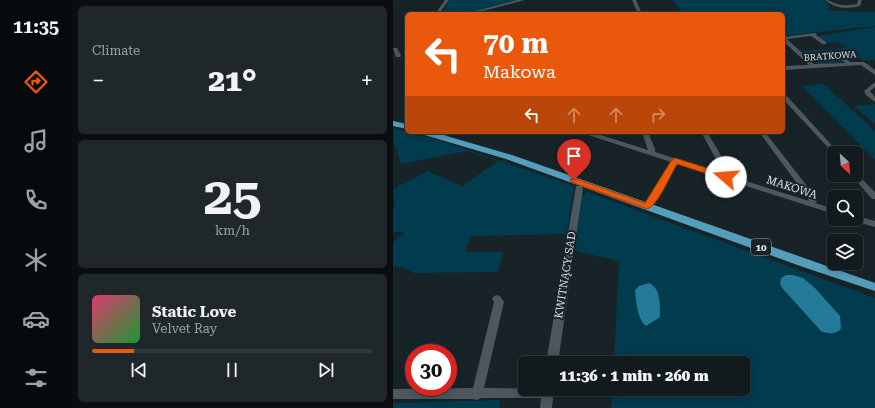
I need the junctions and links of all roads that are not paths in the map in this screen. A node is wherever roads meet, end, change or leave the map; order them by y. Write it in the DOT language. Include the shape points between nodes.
graph roads {
  1 [pos="447,0"];
  2 [pos="523,0"];
  3 [pos="634,0"];
  4 [pos="827,0"];
  5 [pos="860,0"];
  6 [pos="438,12"];
  7 [pos="476,12"];
  8 [pos="639,12"];
  9 [pos="785,38"];
  10 [pos="785,40"];
  11 [pos="824,43"];
  12 [pos="393,49"];
  13 [pos="840,55"];
  14 [pos="398,56"];
  15 [pos="849,64"];
  16 [pos="813,66"];
  17 [pos="785,68"];
  18 [pos="875,73"];
  19 [pos="875,84"];
  20 [pos="785,98"];
  21 [pos="875,100"];
  22 [pos="588,134"];
  23 [pos="646,134"];
  24 [pos="705,134"];
  25 [pos="764,134"];
  26 [pos="445,135"];
  27 [pos="830,146"];
  28 [pos="651,154"];
  29 [pos="675,161"];
  30 [pos="726,177"];
  31 [pos="861,182"];
  32 [pos="579,188"];
  33 [pos="875,197"];
  34 [pos="811,204"];
  35 [pos="647,206"];
  36 [pos="827,210"];
  37 [pos="863,220"];
  38 [pos="875,224"];
  39 [pos="875,287"];
  40 [pos="497,299"];
  41 [pos="553,356"];
  42 [pos="518,393"];
  43 [pos="393,394"];
  44 [pos="477,395"];
  45 [pos="546,396"];
  46 [pos="545,408"];
  1 -- 6 [label="street"];
  2 -- 7 [label="street"];
  3 -- 8 [label="street"];
  4 -- 5 [label="street" via="836,6 855,6 859,5"];
  9 -- 11 [label="street" via="815,34"];
  10 -- 16 [label="street"];
  12 -- 14 [label="street"];
  13 -- 15 [label="street"];
  15 -- 16 [label="street, BRATKOWA"];
  15 -- 18 [label="street, BRATKOWA" via="862,63"];
  16 -- 17 [label="street, BRATKOWA"];
  19 -- 21 [label="street" via="867,91"];
  20 -- 27 [label="street"];
  22 -- 28 [label="street, MAKOWA"];
  23 -- 28 [label="street" via="652,149"];
  24 -- 30 [label="street" via="727,172"];
  25 -- 34 [label="street" via="811,197"];
  26 -- 35 [label="main road, 10"];
  28 -- 29 [label="street, MAKOWA"];
  29 -- 30 [label="street, MAKOWA"];
  29 -- 35 [label="street"];
  30 -- 34 [label="street, MAKOWA"];
  31 -- 33 [label="street"];
  32 -- 41 [label="street, KWITNĄCY SAD"];
  34 -- 36 [label="street, MAKOWA"];
  35 -- 39 [label="main road, 10"];
  37 -- 38 [label="street"];
  40 -- 44 [label="street" via="499,302"];
  42 -- 44 [label="street"];
  43 -- 44 [label="street"];
  45 -- 46 [label="street"];
}
